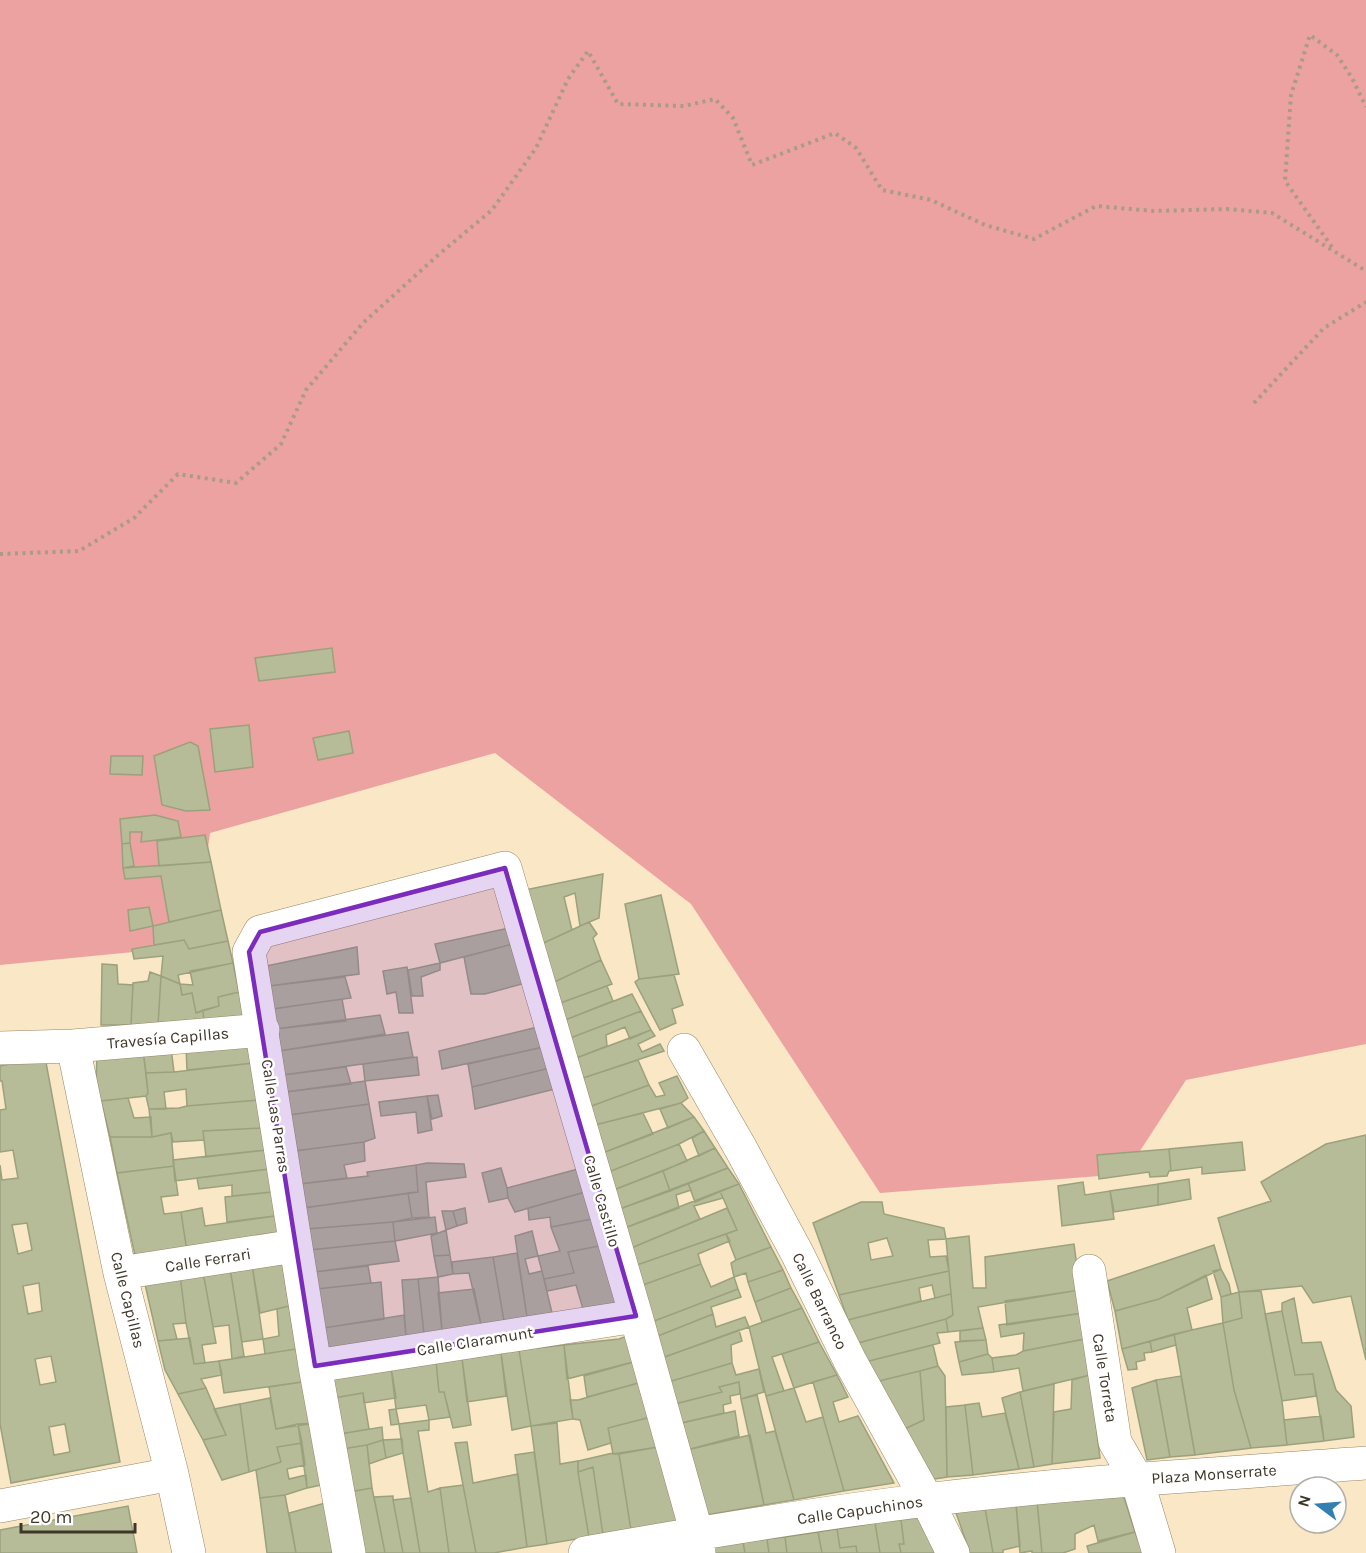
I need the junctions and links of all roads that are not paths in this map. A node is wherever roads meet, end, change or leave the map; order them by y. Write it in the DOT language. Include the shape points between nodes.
graph roads {
  1 [pos="505,868"];
  2 [pos="262,1030"];
  3 [pos="73,1046"];
  4 [pos="0,1048"];
  5 [pos="684,1050"];
  6 [pos="296,1246"];
  7 [pos="1089,1271"];
  8 [pos="120,1273"];
  9 [pos="636,1316"];
  10 [pos="315,1366"];
  11 [pos="1366,1463"];
  12 [pos="172,1474"];
  13 [pos="1137,1480"];
  14 [pos="927,1500"];
  15 [pos="0,1506"];
  16 [pos="698,1543"];
  17 [pos="189,1553"];
  18 [pos="349,1553"];
  19 [pos="585,1553"];
  20 [pos="953,1553"];
  21 [pos="1159,1553"];
  1 -- 2 [label="street, Calle Las Parras" via="260,932 249,952"];
  1 -- 9 [label="street, Calle Castillo"];
  2 -- 3 [label="street, Travesía Capillas"];
  2 -- 6 [label="street, Calle Las Parras"];
  3 -- 4 [label="street, Travesía Capillas"];
  3 -- 8 [label="street, Calle Capillas"];
  5 -- 14 [label="street, Calle Barranco" via="747,1160 850,1361"];
  6 -- 8 [label="street, Calle Ferrari"];
  6 -- 10 [label="street, Calle Las Parras"];
  7 -- 13 [label="street, Calle Torreta" via="1115,1442"];
  8 -- 12 [label="street, Calle Capillas"];
  9 -- 10 [label="street, Calle Claramunt"];
  9 -- 16 [label="street, Calle Castillo"];
  10 -- 18 [label="street, Calle Las Parras"];
  11 -- 13 [label="street, Plaza Monserrate"];
  12 -- 15 [label="street"];
  12 -- 17 [label="street, Calle Capillas"];
  13 -- 14 [label="street, Calle Capuchinos"];
  13 -- 21 [label="street, Plaza Monserrate"];
  14 -- 16 [label="street, Calle Capuchinos"];
  14 -- 20 [label="street, Calle Barranco"];
  16 -- 19 [label="street, Calle Capuchinos"];
}
